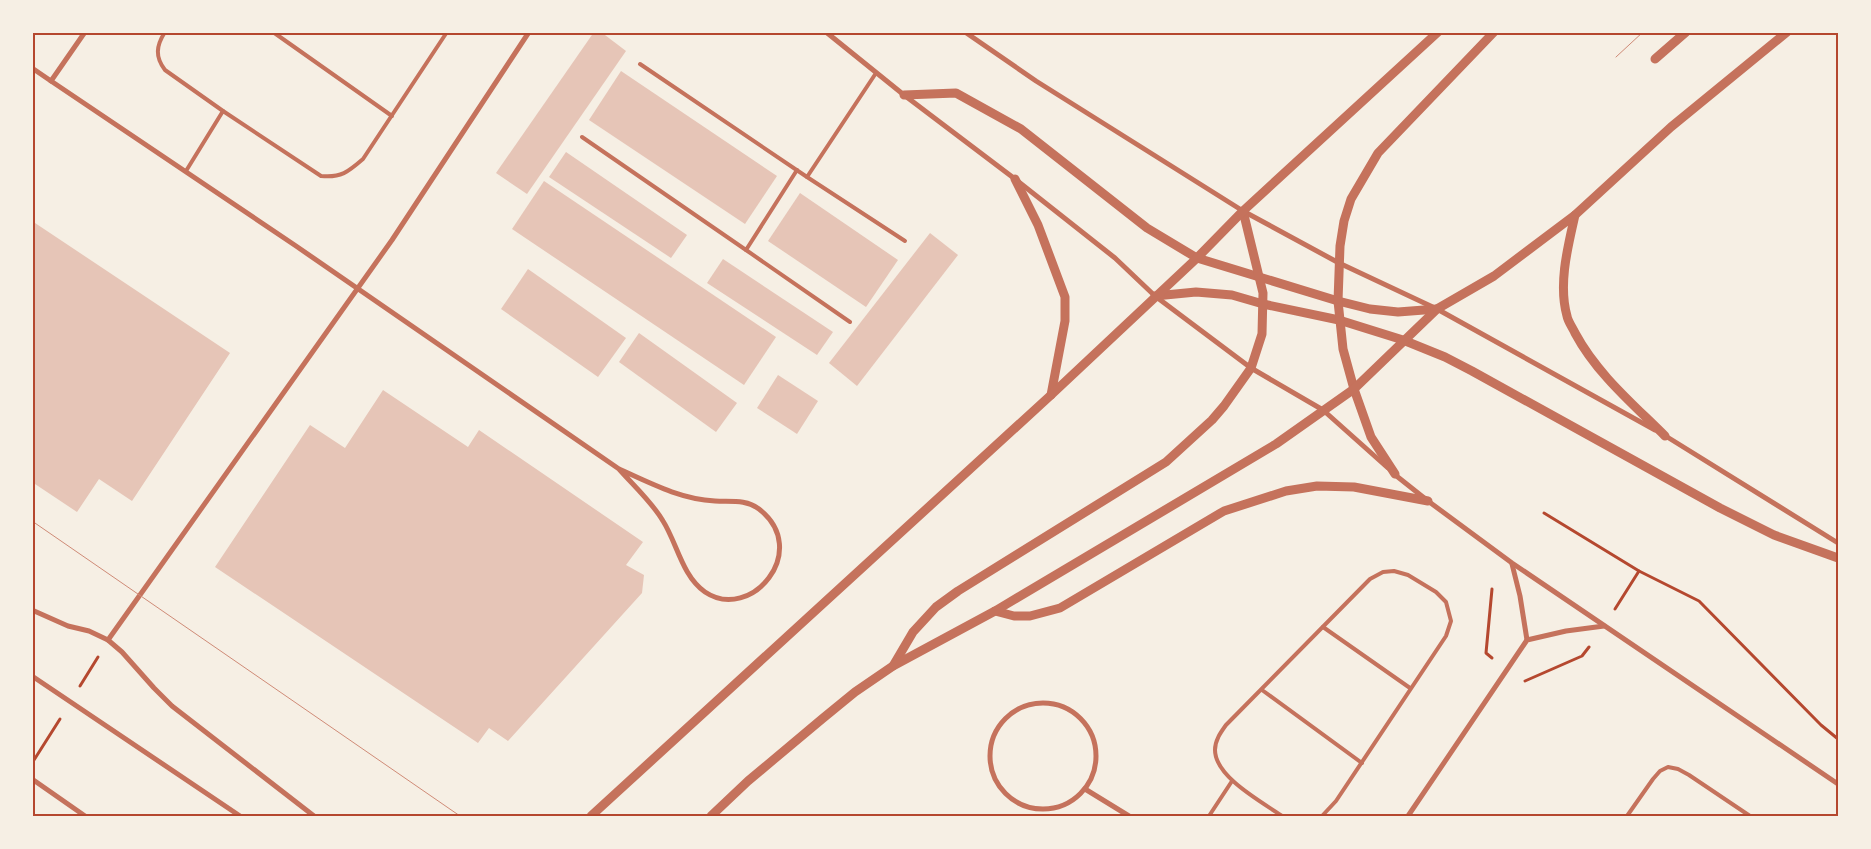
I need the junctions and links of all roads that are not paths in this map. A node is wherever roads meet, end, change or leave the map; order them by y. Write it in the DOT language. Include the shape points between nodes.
graph roads {
  1 [pos="85,32"];
  2 [pos="165,32"];
  3 [pos="273,32"];
  4 [pos="447,32"];
  5 [pos="529,32"];
  6 [pos="826,32"];
  7 [pos="965,32"];
  8 [pos="1438,32"];
  9 [pos="1494,32"];
  10 [pos="1686,32"];
  11 [pos="1787,32"];
  12 [pos="1655,59"];
  13 [pos="640,64"];
  14 [pos="32,68"];
  15 [pos="876,73"];
  16 [pos="51,80"];
  17 [pos="904,95"];
  18 [pos="223,111"];
  19 [pos="392,116"];
  20 [pos="582,137"];
  21 [pos="797,170"];
  22 [pos="186,171"];
  23 [pos="807,177"];
  24 [pos="1015,179"];
  25 [pos="1243,211"];
  26 [pos="1575,215"];
  27 [pos="905,241"];
  28 [pos="746,250"];
  29 [pos="1197,258"];
  30 [pos="1339,263"];
  31 [pos="1260,277"];
  32 [pos="358,288"];
  33 [pos="1155,296"];
  34 [pos="1338,301"];
  35 [pos="1263,304"];
  36 [pos="1437,309"];
  37 [pos="1340,320"];
  38 [pos="850,322"];
  39 [pos="1403,340"];
  40 [pos="1251,368"];
  41 [pos="1354,388"];
  42 [pos="1051,395"];
  43 [pos="1323,410"];
  44 [pos="1666,436"];
  45 [pos="619,469"];
  46 [pos="1395,474"];
  47 [pos="1428,501"];
  48 [pos="1838,543"];
  49 [pos="1838,558"];
  50 [pos="1512,563"];
  51 [pos="32,610"];
  52 [pos="995,611"];
  53 [pos="1604,626"];
  54 [pos="1323,628"];
  55 [pos="108,640"];
  56 [pos="1527,640"];
  57 [pos="893,666"];
  58 [pos="32,676"];
  59 [pos="1410,688"];
  60 [pos="1262,690"];
  61 [pos="1362,763"];
  62 [pos="32,779"];
  63 [pos="1232,781"];
  64 [pos="1838,784"];
  65 [pos="1085,789"];
  66 [pos="1745,815"];
  67 [pos="85,816"];
  68 [pos="240,816"];
  69 [pos="314,816"];
  70 [pos="591,816"];
  71 [pos="711,816"];
  72 [pos="1129,816"];
  73 [pos="1209,816"];
  74 [pos="1282,816"];
  75 [pos="1322,816"];
  76 [pos="1408,816"];
  77 [pos="1627,816"];
  78 [pos="1750,816"];
  1 -- 16 [label="street"];
  2 -- 18 [label="lane" via="158,43 159,62 165,70"];
  3 -- 19 [label="lane"];
  4 -- 19 [label="lane"];
  5 -- 32 [label="street"];
  6 -- 15 [label="street"];
  7 -- 25 [label="street" via="1036,81"];
  8 -- 25 [label="street"];
  9 -- 30 [label="street" via="1378,153 1351,199 1344,221"];
  10 -- 12 [label="street"];
  11 -- 26 [label="street" via="1671,127"];
  13 -- 21 [label="lane"];
  14 -- 16 [label="street"];
  15 -- 17 [label="street"];
  15 -- 23 [label="lane"];
  16 -- 22 [label="street"];
  17 -- 24 [label="street"];
  17 -- 29 [label="street" via="956,93 1021,129 1147,228"];
  18 -- 19 [label="lane" via="321,176 336,177 362,159"];
  18 -- 22 [label="lane"];
  20 -- 28 [label="lane"];
  21 -- 23 [label="lane"];
  21 -- 28 [label="lane"];
  22 -- 32 [label="street"];
  23 -- 27 [label="lane"];
  24 -- 33 [label="street" via="1115,258"];
  24 -- 42 [label="street" via="1038,225 1065,297 1065,321"];
  25 -- 29 [label="street"];
  25 -- 30 [label="street"];
  25 -- 31 [label="street"];
  26 -- 36 [label="street" via="1494,276"];
  26 -- 44 [label="street" via="1564,285 1567,317 1584,350 1601,373"];
  28 -- 38 [label="lane"];
  29 -- 31 [label="street"];
  29 -- 33 [label="street"];
  30 -- 34 [label="street"];
  30 -- 36 [label="street"];
  31 -- 34 [label="street"];
  31 -- 35 [label="street"];
  32 -- 45 [label="street"];
  32 -- 55 [label="street"];
  33 -- 35 [label="street" via="1213,293"];
  33 -- 40 [label="street"];
  33 -- 42 [label="street"];
  34 -- 36 [label="street" via="1384,311"];
  34 -- 37 [label="street"];
  35 -- 37 [label="street"];
  35 -- 40 [label="street" via="1262,334"];
  36 -- 39 [label="street"];
  36 -- 44 [label="street"];
  37 -- 39 [label="street"];
  37 -- 41 [label="street" via="1343,349"];
  39 -- 41 [label="street"];
  39 -- 49 [label="street" via="1472,371 1720,508 1774,535"];
  40 -- 43 [label="street"];
  40 -- 57 [label="street" via="1212,420 1166,462 936,607 912,632"];
  41 -- 43 [label="street"];
  41 -- 46 [label="street" via="1371,437"];
  42 -- 70 [label="street"];
  43 -- 46 [label="street"];
  43 -- 52 [label="street" via="1276,444"];
  44 -- 48 [label="street"];
  45 -- 45 [label="street" via="662,518 690,576 704,592 721,599 736,599 753,592 774,571 780,556 780,540 773,525 758,508 742,501 694,499 672,493"];
  46 -- 47 [label="street"];
  47 -- 50 [label="street"];
  47 -- 52 [label="street" via="1354,487 1317,486 1286,491 1224,512 1060,608 1030,616"];
  50 -- 53 [label="street"];
  50 -- 56 [label="street"];
  51 -- 55 [label="street"];
  52 -- 57 [label="street"];
  53 -- 56 [label="street"];
  53 -- 64 [label="street"];
  54 -- 59 [label="lane"];
  54 -- 59 [label="lane" via="1370,580 1384,572 1408,575 1436,592 1446,602 1451,621 1446,636"];
  54 -- 60 [label="lane"];
  55 -- 69 [label="street" via="172,706"];
  56 -- 76 [label="street"];
  57 -- 71 [label="street" via="822,719"];
  58 -- 68 [label="street"];
  59 -- 61 [label="lane"];
  60 -- 61 [label="lane"];
  60 -- 63 [label="lane" via="1218,736 1215,750 1221,768"];
  61 -- 75 [label="lane"];
  62 -- 67 [label="street"];
  63 -- 73 [label="lane"];
  63 -- 74 [label="lane"];
  65 -- 65 [label="street" via="1096,761 1095,746 1082,719 1056,704 1041,702 1026,705 1001,722 990,750 991,765 1004,792 1030,807 1046,809 1067,803"];
  65 -- 72 [label="street"];
  66 -- 77 [label="lane" via="1690,775 1668,767 1653,779"];
  66 -- 78 [label="lane"];
}
